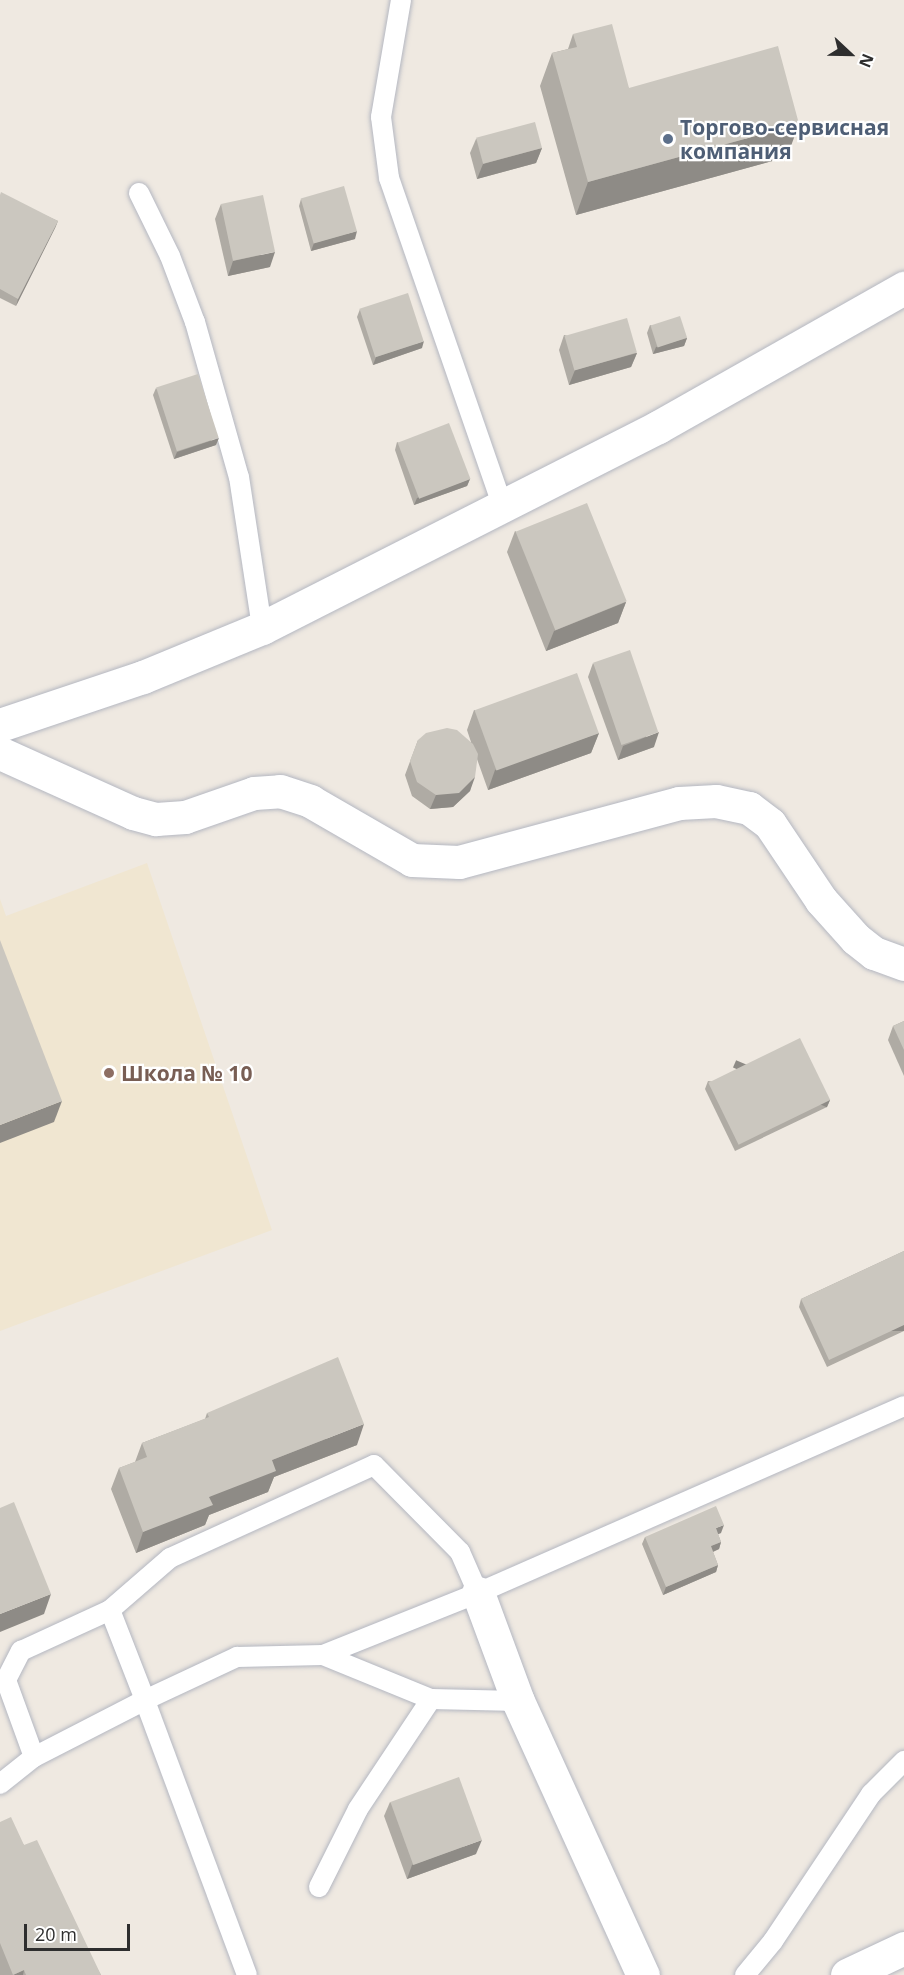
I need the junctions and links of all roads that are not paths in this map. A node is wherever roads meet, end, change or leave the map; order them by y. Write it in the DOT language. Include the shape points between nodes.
graph roads {
  1 [pos="401,0"];
  2 [pos="139,193"];
  3 [pos="904,288"];
  4 [pos="503,508"];
  5 [pos="262,628"];
  6 [pos="0,725"];
  7 [pos="0,753"];
  8 [pos="904,964"];
  9 [pos="904,1406"];
  10 [pos="478,1593"];
  11 [pos="110,1610"];
  12 [pos="323,1654"];
  13 [pos="431,1699"];
  14 [pos="145,1700"];
  15 [pos="518,1701"];
  16 [pos="34,1757"];
  17 [pos="904,1761"];
  18 [pos="0,1784"];
  19 [pos="319,1887"];
  20 [pos="904,1948"];
  21 [pos="247,1975"];
  22 [pos="643,1975"];
  23 [pos="745,1975"];
  24 [pos="847,1975"];
  1 -- 4 [label="lane" via="381,117 389,178"];
  2 -- 5 [label="lane" via="170,256 195,322 238,477"];
  3 -- 4 [label="street" via="791,354"];
  4 -- 5 [label="street"];
  5 -- 6 [label="street" via="143,677"];
  7 -- 8 [label="street" via="133,813 156,819 185,817 254,793 280,791 310,801 412,860 459,862 679,803 716,801 749,808 770,824 821,900 856,939 874,953"];
  9 -- 10 [label="lane"];
  10 -- 11 [label="lane" via="460,1551 374,1465 170,1558"];
  10 -- 12 [label="lane"];
  10 -- 15 [label="street"];
  11 -- 14 [label="lane"];
  11 -- 16 [label="lane" via="21,1651 6,1680"];
  12 -- 13 [label="lane"];
  12 -- 14 [label="lane" via="237,1657"];
  13 -- 15 [label="lane"];
  13 -- 19 [label="lane" via="358,1809"];
  14 -- 16 [label="lane"];
  14 -- 21 [label="lane"];
  15 -- 22 [label="street"];
  16 -- 18 [label="lane"];
  17 -- 23 [label="lane" via="870,1794 773,1941"];
  20 -- 24 [label="street"];
}
